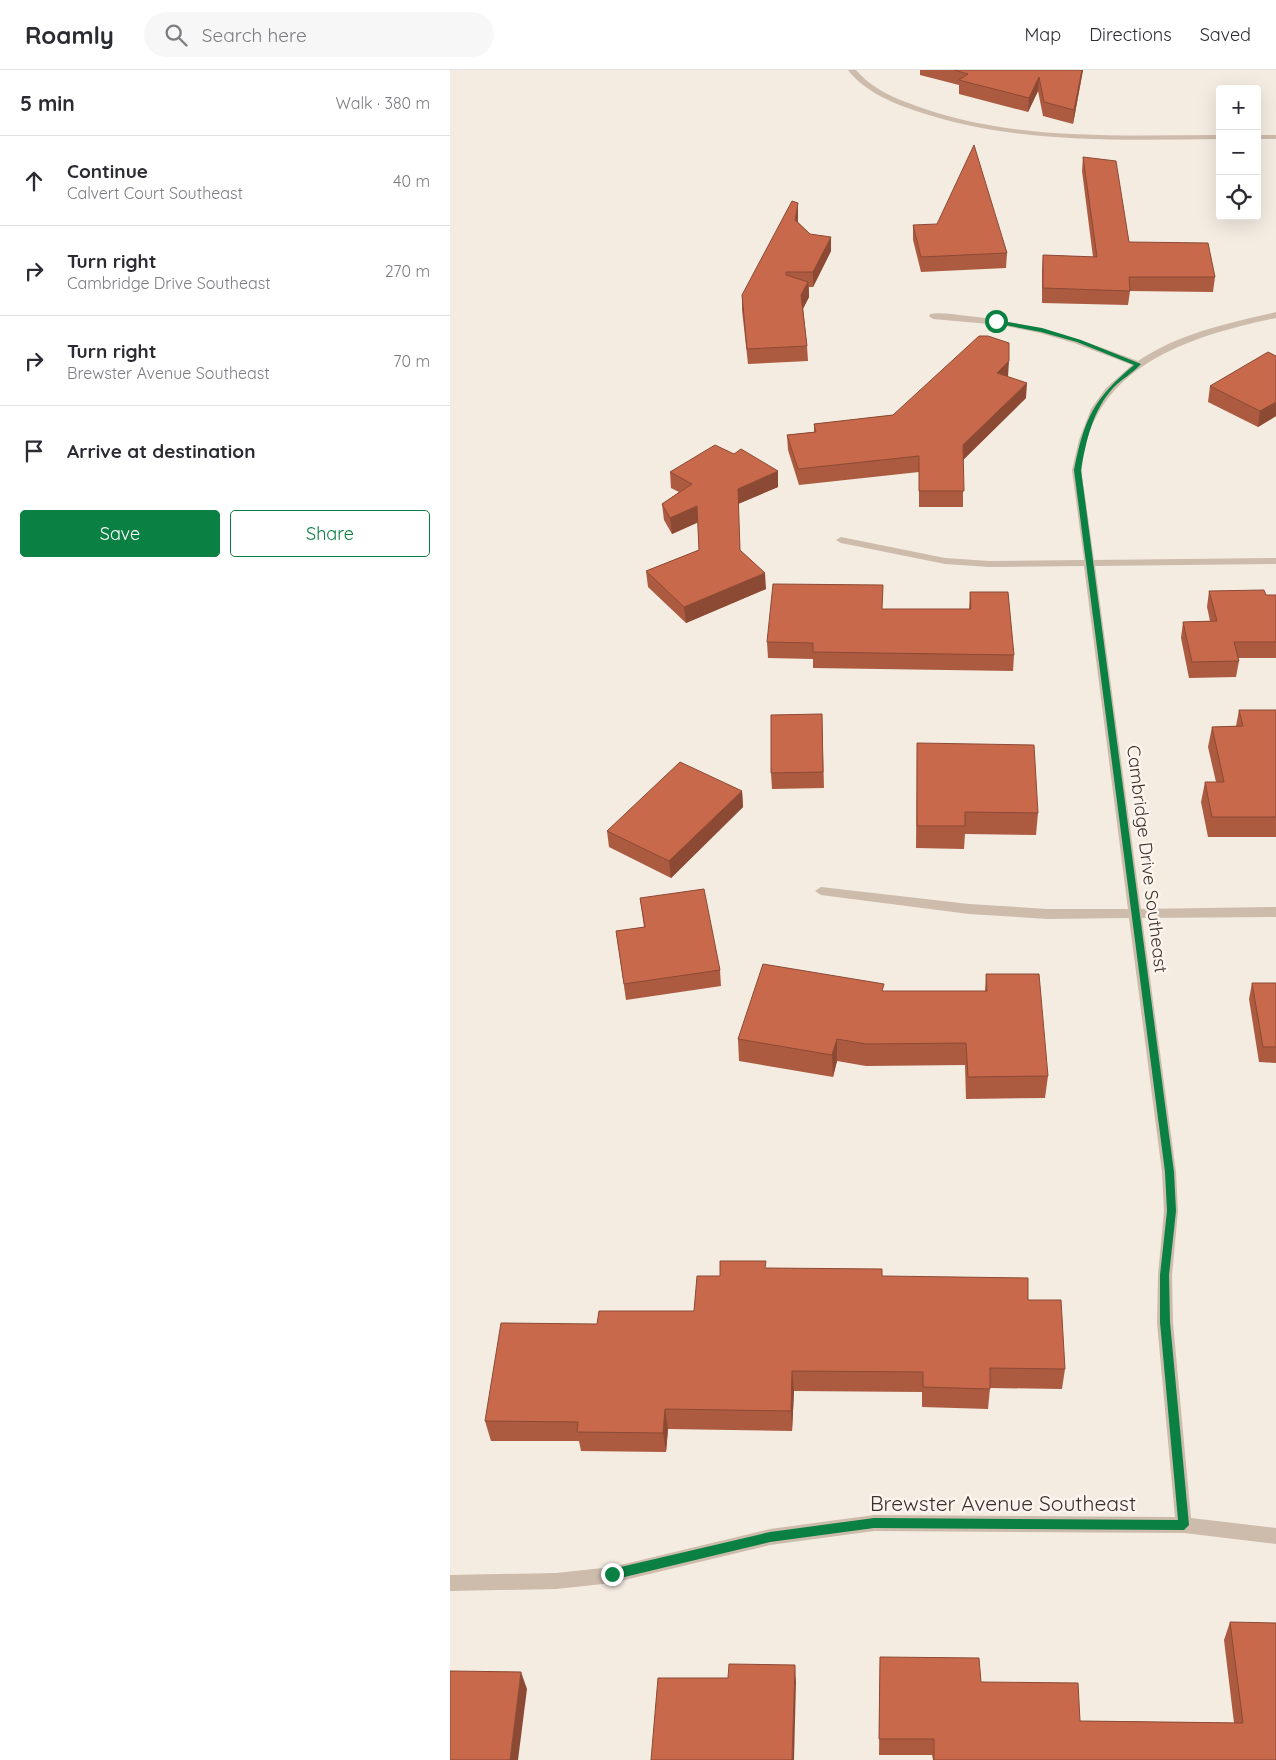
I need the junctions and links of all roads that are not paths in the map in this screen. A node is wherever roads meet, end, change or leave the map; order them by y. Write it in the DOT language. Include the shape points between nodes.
graph roads {
  1 [pos="852,70"];
  2 [pos="1216,137"];
  3 [pos="1261,137"];
  4 [pos="1276,137"];
  5 [pos="1276,314"];
  6 [pos="933,316"];
  7 [pos="1138,364"];
  8 [pos="841,540"];
  9 [pos="1276,561"];
  10 [pos="1089,564"];
  11 [pos="821,891"];
  12 [pos="1135,912"];
  13 [pos="1276,912"];
  14 [pos="1184,1525"];
  15 [pos="1276,1536"];
  16 [pos="458,1583"];
  1 -- 2 [label="street" via="872,89 897,102 978,127 1021,134"];
  3 -- 4 [label="street"];
  5 -- 7 [label="street, Cambridge Drive Southeast" via="1206,333"];
  6 -- 7 [label="street" via="996,321 1042,330"];
  7 -- 10 [label="street, Cambridge Drive Southeast" via="1111,387 1094,412 1082,445 1077,470"];
  8 -- 10 [label="street" via="945,561"];
  9 -- 10 [label="street"];
  10 -- 12 [label="street, Cambridge Drive Southeast"];
  11 -- 12 [label="street" via="969,909 1048,914"];
  12 -- 13 [label="street"];
  12 -- 14 [label="street, Cambridge Drive Southeast" via="1170,1172 1171,1211 1164,1275 1165,1322"];
  14 -- 15 [label="street, Brewster Avenue Southeast"];
  14 -- 16 [label="street, Brewster Avenue Southeast" via="874,1523 770,1537 612,1574 556,1581"];
}
